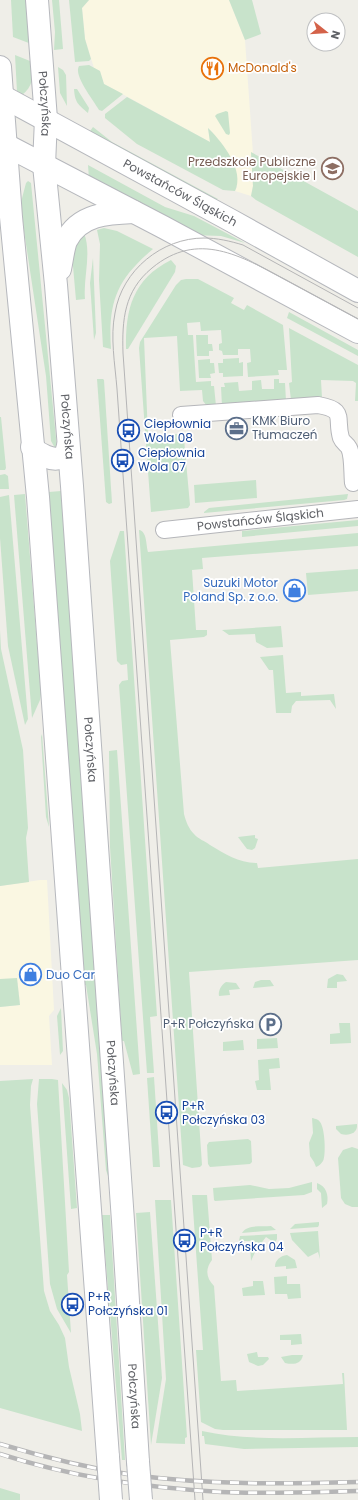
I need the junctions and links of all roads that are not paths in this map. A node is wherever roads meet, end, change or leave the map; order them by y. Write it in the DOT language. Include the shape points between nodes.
graph roads {
  1 [pos="37,0"];
  2 [pos="0,67"];
  3 [pos="1,96"];
  4 [pos="46,119"];
  5 [pos="3,144"];
  6 [pos="44,165"];
  7 [pos="134,212"];
  8 [pos="56,285"];
  9 [pos="358,291"];
  10 [pos="358,332"];
  11 [pos="181,415"];
  12 [pos="68,446"];
  13 [pos="32,447"];
  14 [pos="353,483"];
  15 [pos="358,510"];
  16 [pos="164,530"];
  17 [pos="111,1500"];
  18 [pos="141,1500"];
  1 -- 4 [label="main road, Połczyńska"];
  2 -- 3 [label="main road"];
  3 -- 4 [label="main road, Powstańców Śląskich"];
  3 -- 5 [label="main road"];
  4 -- 6 [label="main road, Połczyńska"];
  4 -- 9 [label="main road, Powstańców Śląskich"];
  5 -- 6 [label="main road"];
  5 -- 13 [label="main road"];
  6 -- 7 [label="main road"];
  6 -- 8 [label="main road, Połczyńska"];
  7 -- 8 [label="main road" via="94,216 79,225 65,243"];
  7 -- 10 [label="main road"];
  8 -- 12 [label="main road, Połczyńska"];
  11 -- 14 [label="street" via="318,405 331,407 338,414 341,437 349,448"];
  12 -- 13 [label="main road" via="64,455 58,459 41,454"];
  12 -- 18 [label="main road, Połczyńska, bridge"];
  13 -- 17 [label="main road, bridge" via="51,669"];
  15 -- 16 [label="street, Powstańców Śląskich"];
}
